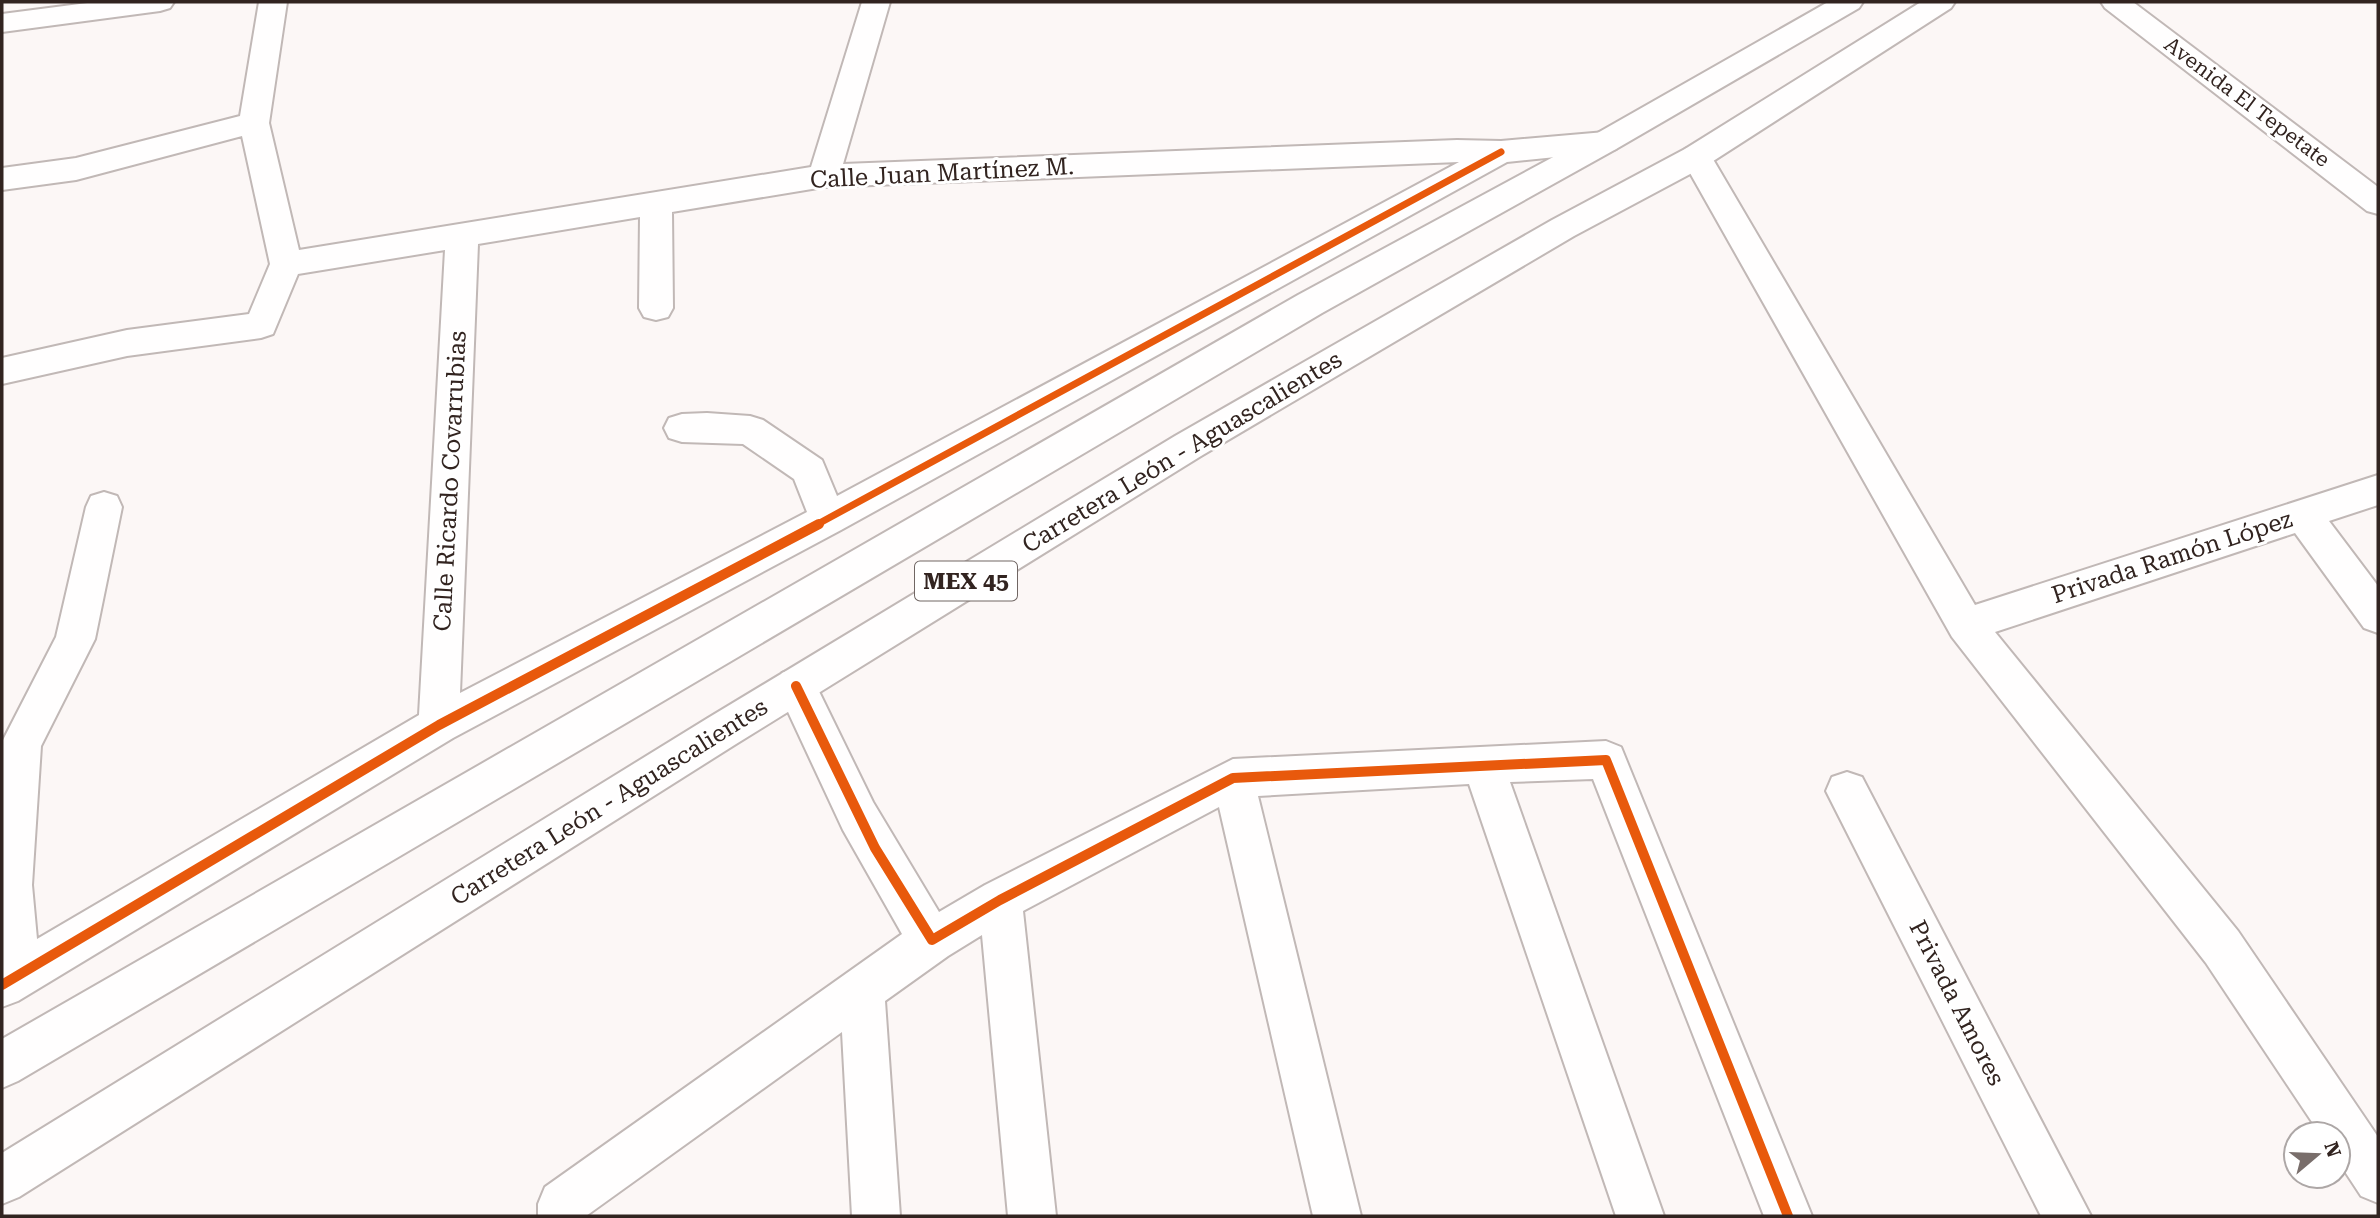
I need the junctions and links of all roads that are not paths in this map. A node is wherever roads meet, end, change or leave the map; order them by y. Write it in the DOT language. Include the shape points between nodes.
graph roads {
  1 [pos="160,2"];
  2 [pos="273,2"];
  3 [pos="876,2"];
  4 [pos="1849,2"];
  5 [pos="1941,2"];
  6 [pos="2115,2"];
  7 [pos="2,23"];
  8 [pos="254,123"];
  9 [pos="1605,142"];
  10 [pos="1501,152"];
  11 [pos="1696,157"];
  12 [pos="824,176"];
  13 [pos="2,179"];
  14 [pos="2378,203"];
  15 [pos="656,204"];
  16 [pos="462,237"];
  17 [pos="285,264"];
  18 [pos="656,308"];
  19 [pos="2,371"];
  20 [pos="682,428"];
  21 [pos="2378,490"];
  22 [pos="104,507"];
  23 [pos="2302,514"];
  24 [pos="828,519"];
  25 [pos="2378,616"];
  26 [pos="1966,625"];
  27 [pos="796,686"];
  28 [pos="439,725"];
  29 [pos="11,748"];
  30 [pos="1483,764"];
  31 [pos="1233,778"];
  32 [pos="1847,791"];
  33 [pos="1000,900"];
  34 [pos="932,940"];
  35 [pos="10,980"];
  36 [pos="862,991"];
  37 [pos="2,1066"];
  38 [pos="2378,1179"];
  39 [pos="2,1180"];
  40 [pos="562,1216"];
  41 [pos="877,1216"];
  42 [pos="1032,1216"];
  43 [pos="1337,1216"];
  44 [pos="1640,1216"];
  45 [pos="1788,1216"];
  46 [pos="2067,1216"];
  1 -- 7 [label="street"];
  2 -- 8 [label="street"];
  3 -- 12 [label="street"];
  4 -- 9 [label="street, MEX 45"];
  5 -- 11 [label="street, Carretera León - Aguascalientes / MEX 45"];
  6 -- 14 [label="street, Avenida El Tepetate"];
  8 -- 13 [label="street" via="76,169"];
  8 -- 17 [label="street"];
  9 -- 10 [label="street, Calle Juan Martínez M."];
  9 -- 37 [label="street, MEX 45" via="1298,311"];
  10 -- 12 [label="street, Calle Juan Martínez M."];
  10 -- 24 [label="street"];
  11 -- 26 [label="street"];
  11 -- 27 [label="street, Carretera León - Aguascalientes / MEX 45" via="1563,228 1188,446"];
  12 -- 15 [label="street, Calle Juan Martínez M."];
  15 -- 16 [label="street, Calle Juan Martínez M."];
  15 -- 18 [label="street"];
  16 -- 17 [label="street, Calle Juan Martínez M."];
  16 -- 28 [label="street, Calle Ricardo Covarrubias"];
  17 -- 19 [label="street" via="261,325 127,342"];
  20 -- 24 [label="street" via="750,430 809,470"];
  21 -- 23 [label="street, Privada Ramón López"];
  22 -- 29 [label="street" via="75,639"];
  23 -- 25 [label="street"];
  23 -- 26 [label="street, Privada Ramón López"];
  24 -- 28 [label="street"];
  26 -- 38 [label="street" via="2222,947"];
  27 -- 34 [label="street" via="850,806 898,893"];
  27 -- 39 [label="street, Carretera León - Aguascalientes / MEX 45"];
  28 -- 35 [label="street"];
  29 -- 35 [label="street"];
  30 -- 31 [label="street"];
  30 -- 44 [label="street"];
  30 -- 45 [label="street" via="1606,760"];
  31 -- 33 [label="street"];
  31 -- 43 [label="street"];
  32 -- 46 [label="street, Privada Amores"];
  33 -- 34 [label="street"];
  33 -- 42 [label="street"];
  34 -- 36 [label="street"];
  36 -- 40 [label="street" via="562,1204"];
  36 -- 41 [label="street"];
}
